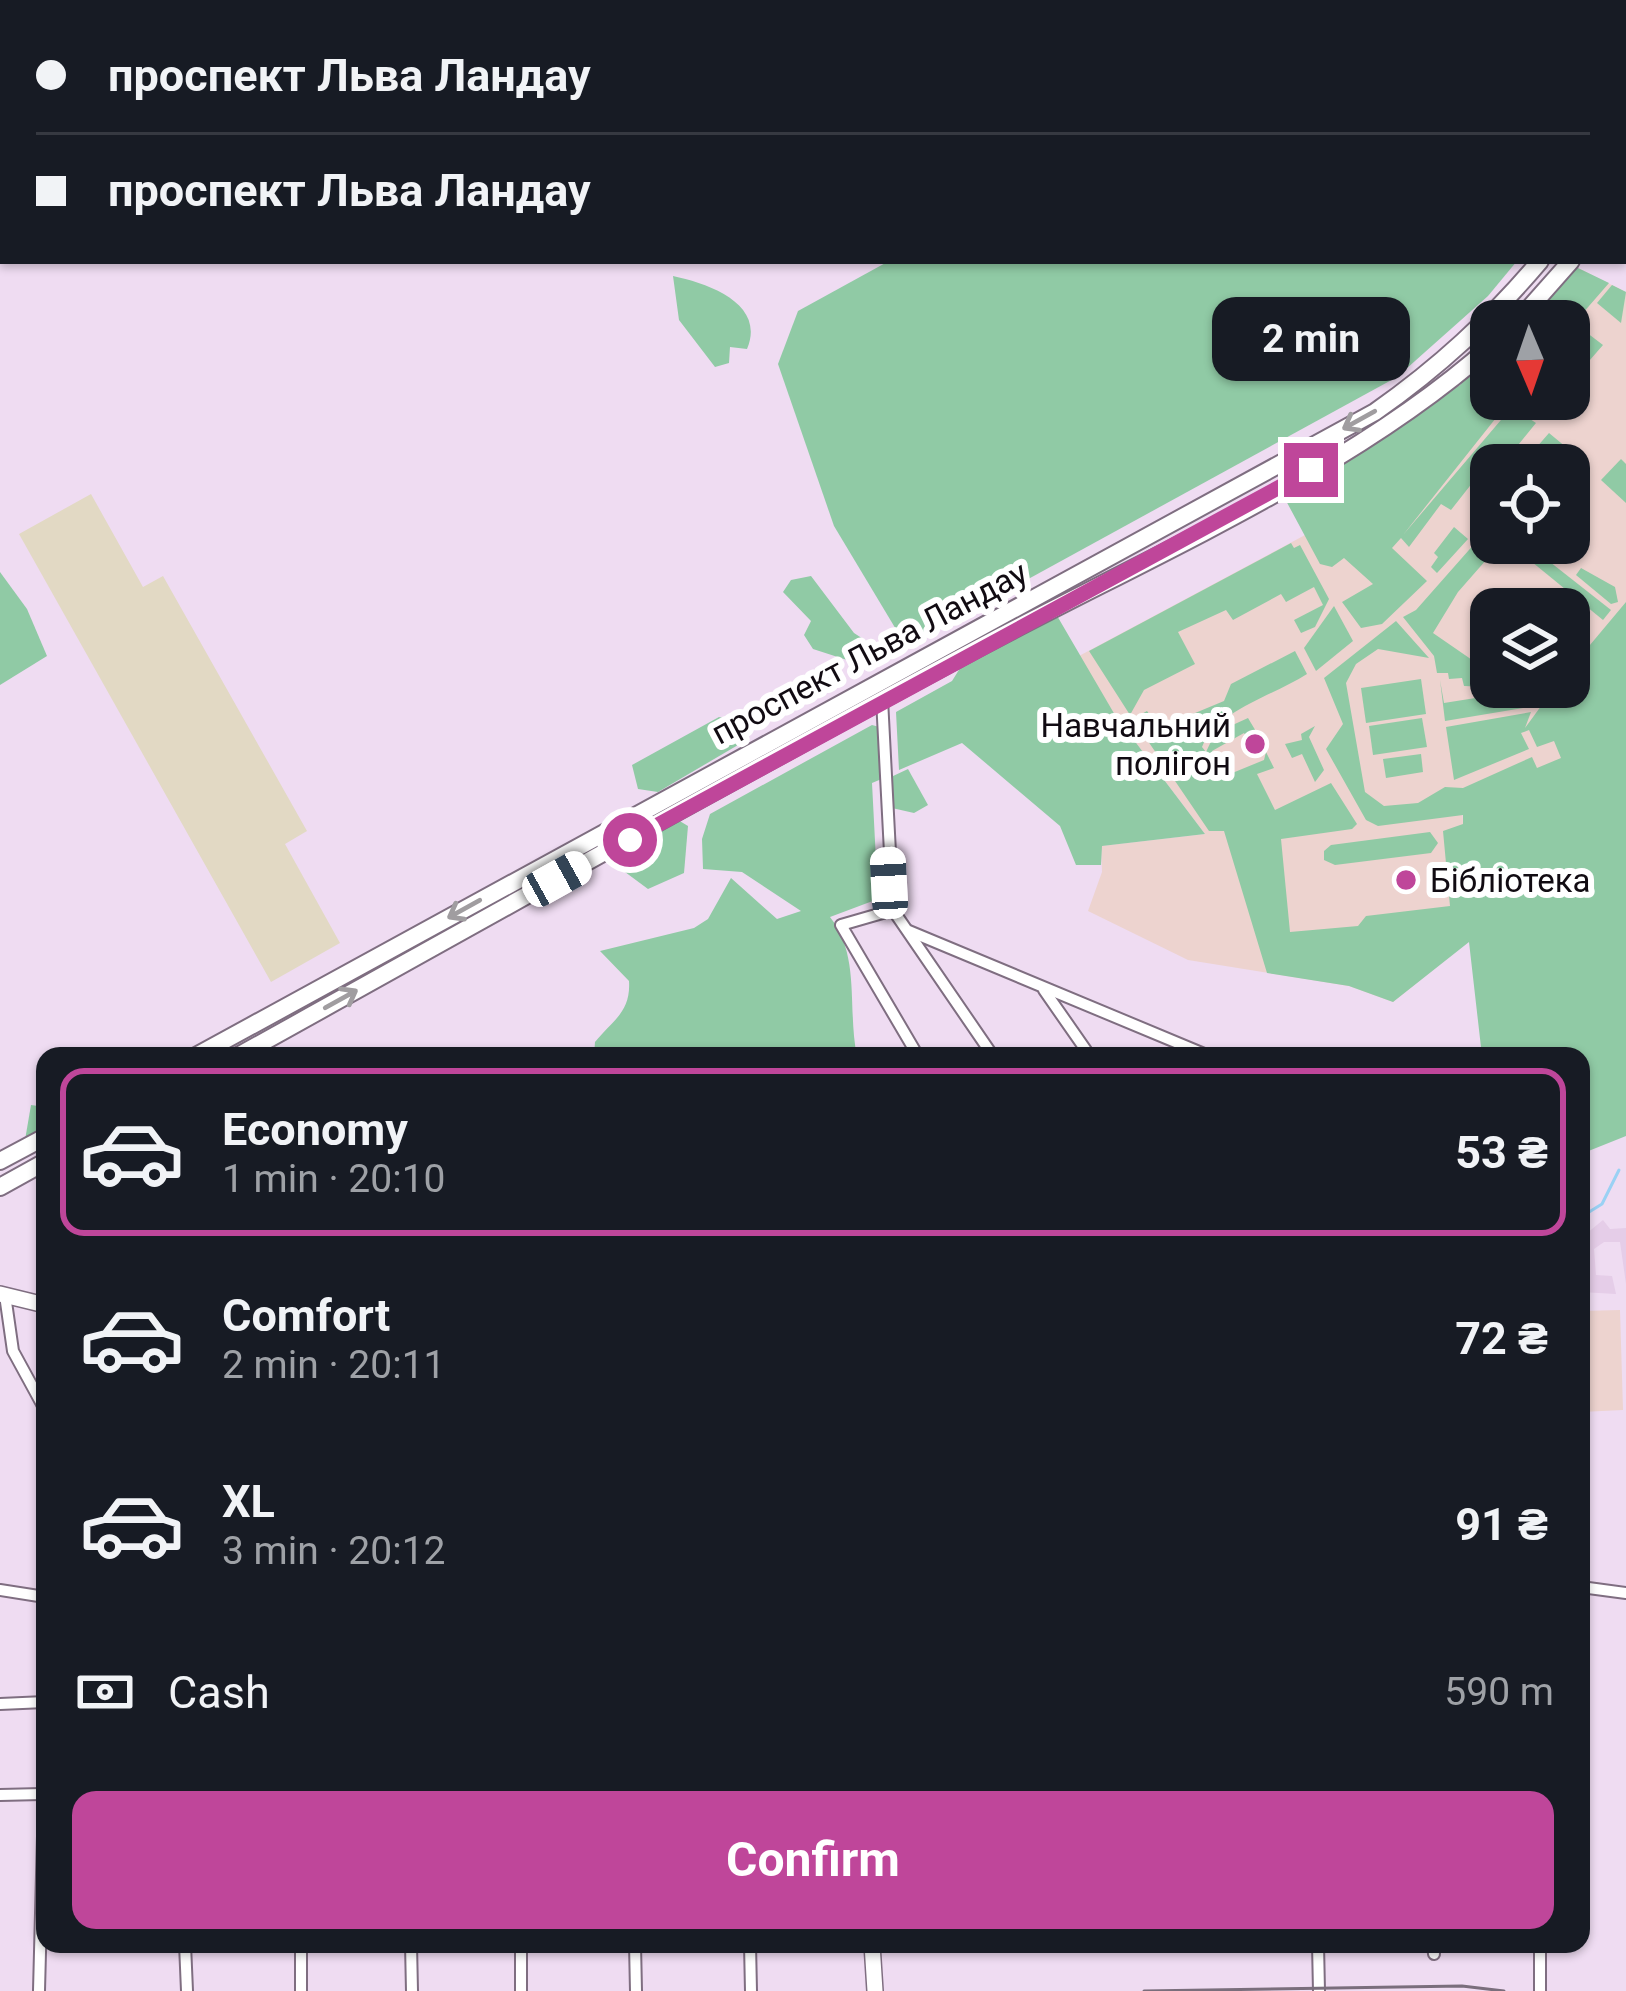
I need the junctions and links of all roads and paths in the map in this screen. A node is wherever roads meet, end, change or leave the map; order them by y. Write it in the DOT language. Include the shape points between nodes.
graph roads {
  1 [pos="1537,264"];
  2 [pos="1568,264"];
  3 [pos="1537,300"];
  4 [pos="1470,365"];
  5 [pos="882,699"];
  6 [pos="736,757"];
  7 [pos="747,776"];
  8 [pos="893,910"];
  9 [pos="906,929"];
  10 [pos="1044,990"];
  11 [pos="212,1047"];
  12 [pos="254,1047"];
  13 [pos="913,1047"];
  14 [pos="987,1047"];
  15 [pos="1084,1047"];
  16 [pos="1187,1047"];
  17 [pos="36,1142"];
  18 [pos="6,1158"];
  19 [pos="36,1167"];
  20 [pos="24,1174"];
  21 [pos="0,1187"];
  22 [pos="3,1294"];
  23 [pos="36,1303"];
  24 [pos="14,1351"];
  25 [pos="0,1357"];
  26 [pos="36,1393"];
  27 [pos="1590,1588"];
  28 [pos="0,1591"];
  29 [pos="1626,1593"];
  30 [pos="36,1596"];
  31 [pos="36,1702"];
  32 [pos="0,1704"];
  33 [pos="36,1794"];
  34 [pos="0,1795"];
  35 [pos="40,1953"];
  36 [pos="185,1953"];
  37 [pos="301,1953"];
  38 [pos="410,1953"];
  39 [pos="521,1953"];
  40 [pos="635,1953"];
  41 [pos="750,1953"];
  42 [pos="872,1953"];
  43 [pos="1318,1953"];
  44 [pos="1540,1953"];
  45 [pos="39,1991"];
  46 [pos="187,1991"];
  47 [pos="302,1991"];
  48 [pos="412,1991"];
  49 [pos="521,1991"];
  50 [pos="636,1991"];
  51 [pos="751,1991"];
  52 [pos="874,1991"];
  53 [pos="1318,1991"];
  54 [pos="1540,1991"];
  1 -- 6 [label="main road, проспект Льва Ландау, one-way" via="1438,368 1375,412"];
  2 -- 3 [label="main road"];
  4 -- 5 [label="main road, проспект Льва Ландау" via="1311,470"];
  5 -- 7 [label="main road, проспект Льва Ландау"];
  5 -- 8 [label="street"];
  6 -- 7 [label="main road"];
  6 -- 11 [label="main road, проспект Льва Ландау, one-way"];
  12 -- 7 [label="main road, проспект Льва Ландау, one-way"];
  8 -- 9 [label="street"];
  8 -- 13 [label="street" via="842,925"];
  9 -- 10 [label="street"];
  9 -- 14 [label="street"];
  10 -- 15 [label="street"];
  10 -- 16 [label="street"];
  17 -- 18 [label="main road"];
  18 -- 20 [label="main road"];
  19 -- 20 [label="main road"];
  20 -- 21 [label="main road"];
  22 -- 23 [label="main road"];
  22 -- 24 [label="street"];
  24 -- 25 [label="street"];
  24 -- 26 [label="street"];
  27 -- 29 [label="street"];
  28 -- 30 [label="street"];
  31 -- 32 [label="street"];
  33 -- 34 [label="street"];
  35 -- 45 [label="street"];
  36 -- 46 [label="street"];
  37 -- 47 [label="street"];
  38 -- 48 [label="street"];
  39 -- 49 [label="street"];
  40 -- 50 [label="street"];
  41 -- 51 [label="street"];
  42 -- 52 [label="main road"];
  43 -- 53 [label="street"];
  44 -- 54 [label="street"];
}
